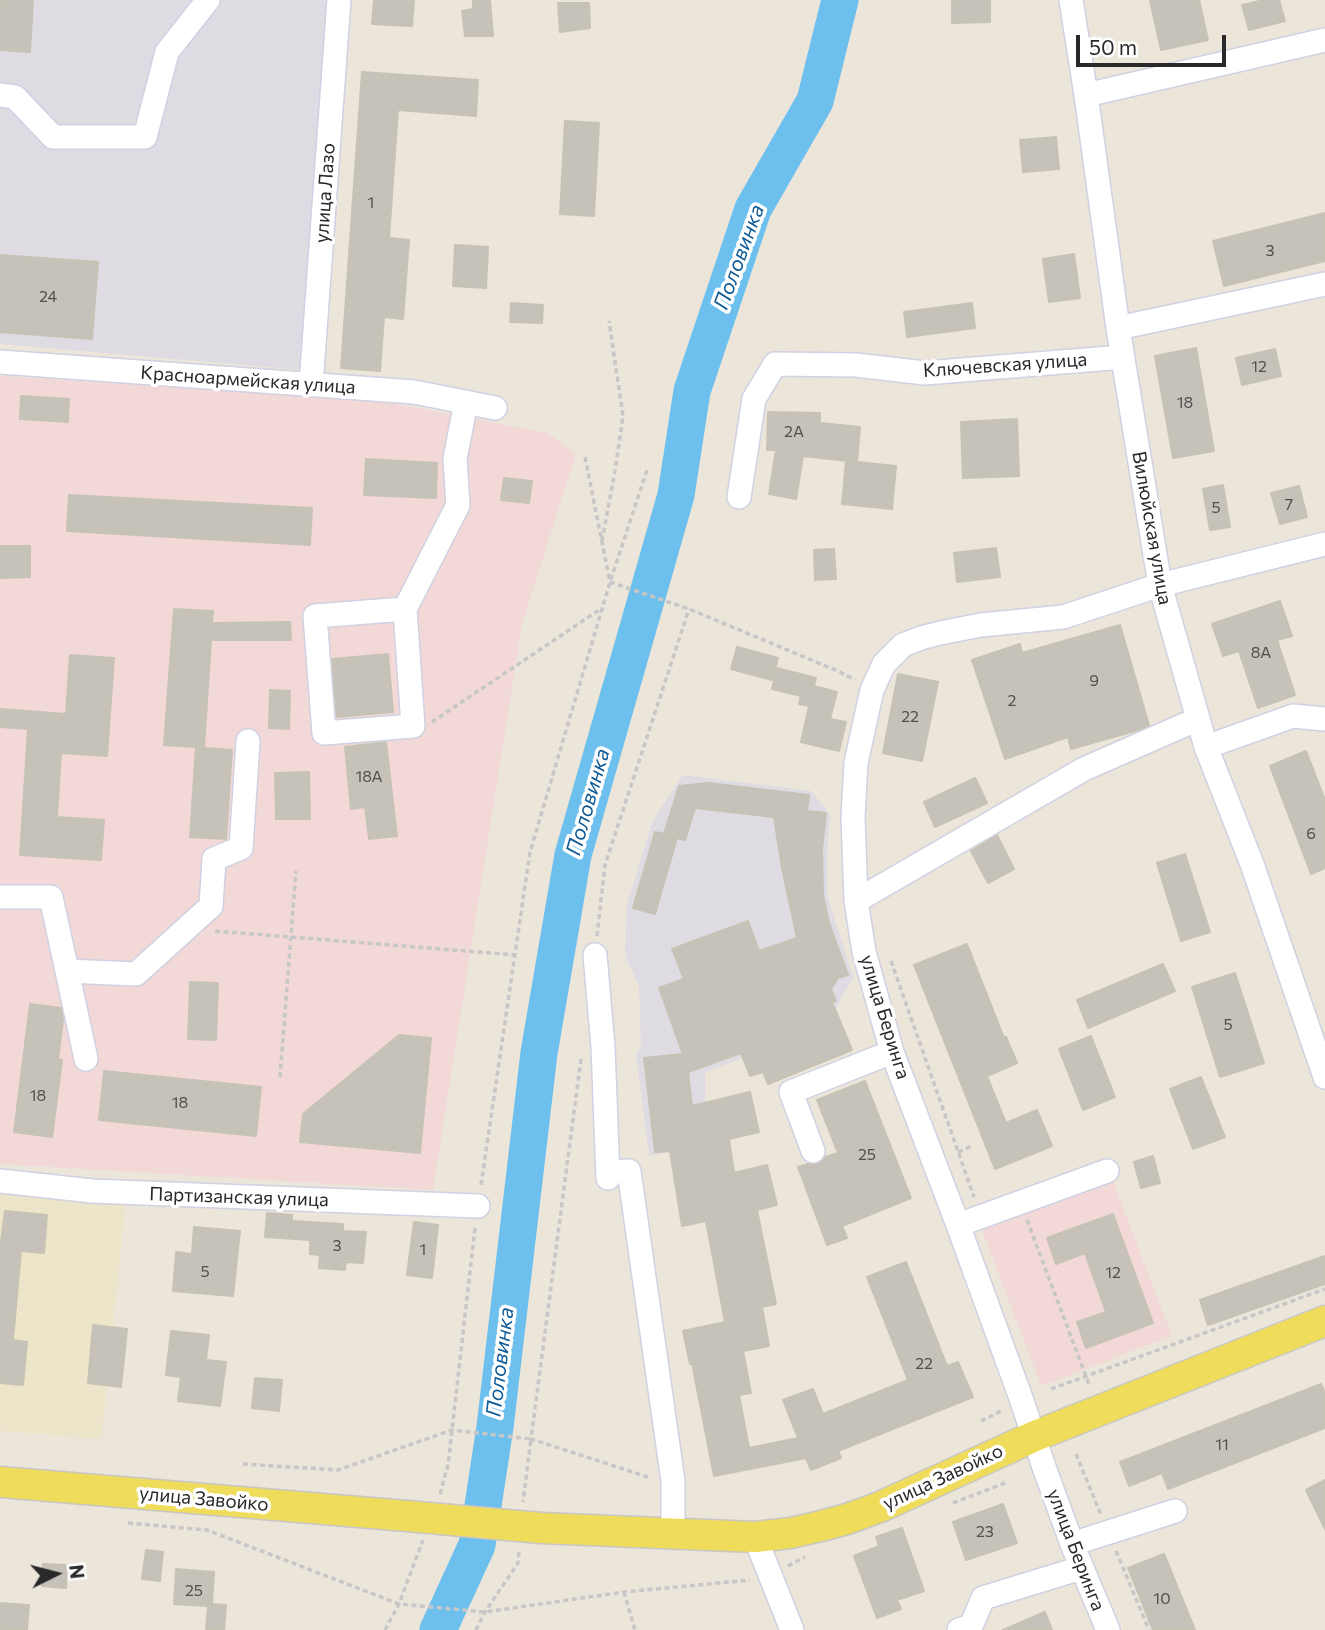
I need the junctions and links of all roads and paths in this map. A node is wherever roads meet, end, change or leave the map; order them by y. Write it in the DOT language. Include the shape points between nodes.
graph roads {
  1 [pos="208,0"];
  2 [pos="339,0"];
  3 [pos="1071,0"];
  4 [pos="1325,40"];
  5 [pos="0,95"];
  6 [pos="1086,95"];
  7 [pos="1325,284"];
  8 [pos="609,321"];
  9 [pos="1118,328"];
  10 [pos="1123,357"];
  11 [pos="0,362"];
  12 [pos="311,385"];
  13 [pos="466,402"];
  14 [pos="495,408"];
  15 [pos="585,457"];
  16 [pos="647,470"];
  17 [pos="738,497"];
  18 [pos="602,543"];
  19 [pos="1325,544"];
  20 [pos="610,582"];
  21 [pos="1160,585"];
  22 [pos="603,608"];
  23 [pos="405,609"];
  24 [pos="689,609"];
  25 [pos="872,690"];
  26 [pos="1198,719"];
  27 [pos="1325,719"];
  28 [pos="414,726"];
  29 [pos="248,741"];
  30 [pos="1206,747"];
  31 [pos="296,871"];
  32 [pos="0,897"];
  33 [pos="856,901"];
  34 [pos="185,929"];
  35 [pos="290,937"];
  36 [pos="516,955"];
  37 [pos="595,955"];
  38 [pos="890,959"];
  39 [pos="67,971"];
  40 [pos="582,1049"];
  41 [pos="892,1052"];
  42 [pos="86,1059"];
  43 [pos="280,1077"];
  44 [pos="1325,1077"];
  45 [pos="972,1146"];
  46 [pos="813,1151"];
  47 [pos="958,1152"];
  48 [pos="1107,1171"];
  49 [pos="0,1181"];
  50 [pos="1020,1202"];
  51 [pos="478,1206"];
  52 [pos="981,1216"];
  53 [pos="958,1225"];
  54 [pos="1325,1289"];
  55 [pos="1325,1321"];
  56 [pos="1086,1376"];
  57 [pos="1051,1389"];
  58 [pos="1003,1410"];
  59 [pos="1100,1410"];
  60 [pos="981,1421"];
  61 [pos="452,1430"];
  62 [pos="1035,1436"];
  63 [pos="531,1439"];
  64 [pos="243,1464"];
  65 [pos="662,1481"];
  66 [pos="0,1482"];
  67 [pos="524,1494"];
  68 [pos="437,1501"];
  69 [pos="1175,1511"];
  70 [pos="128,1523"];
  71 [pos="415,1528"];
  72 [pos="673,1533"];
  73 [pos="755,1537"];
  74 [pos="1072,1544"];
  75 [pos="518,1563"];
  76 [pos="1081,1568"];
  77 [pos="750,1580"];
  78 [pos="624,1592"];
  79 [pos="399,1604"];
  80 [pos="485,1612"];
  81 [pos="385,1630"];
  82 [pos="476,1630"];
  83 [pos="635,1630"];
  84 [pos="792,1630"];
  85 [pos="959,1630"];
  86 [pos="1108,1630"];
  1 -- 5 [label="street" via="167,51 145,137 54,137 15,97"];
  2 -- 12 [label="street, улица Лазо"];
  3 -- 6 [label="street, Вилюйская улица"];
  4 -- 6 [label="street"];
  6 -- 9 [label="street, Вилюйская улица"];
  7 -- 9 [label="street"];
  8 -- 18 [label="path" via="623,416"];
  9 -- 10 [label="street, Вилюйская улица"];
  10 -- 17 [label="street, Ключевская улица" via="925,373 856,365 775,364 754,399"];
  10 -- 21 [label="street, Вилюйская улица"];
  11 -- 12 [label="street, Красноармейская улица"];
  12 -- 13 [label="street, Красноармейская улица" via="414,392"];
  13 -- 14 [label="street, Красноармейская улица"];
  13 -- 23 [label="street" via="455,459 458,505"];
  15 -- 18 [label="path"];
  16 -- 20 [label="path"];
  18 -- 20 [label="path"];
  19 -- 21 [label="street, улица Беринга"];
  20 -- 22 [label="path"];
  20 -- 24 [label="path"];
  21 -- 25 [label="street, улица Беринга" via="1063,617 981,625 921,638 904,645 884,664"];
  21 -- 26 [label="street, Вилюйская улица"];
  22 -- 28 [label="path" via="430,724"];
  22 -- 36 [label="path" via="530,852"];
  23 -- 28 [label="street"];
  23 -- 28 [label="street" via="316,616 324,733"];
  24 -- 25 [label="path" via="838,671"];
  24 -- 37 [label="path" via="606,865"];
  25 -- 33 [label="street, улица Беринга" via="856,763"];
  26 -- 30 [label="street, Вилюйская улица"];
  26 -- 33 [label="street" via="1084,769"];
  27 -- 30 [label="street" via="1293,716"];
  29 -- 34 [label="street" via="241,848 214,859 211,906"];
  30 -- 44 [label="street, Вилюйская улица" via="1252,864"];
  31 -- 35 [label="path"];
  32 -- 39 [label="street" via="51,897"];
  33 -- 41 [label="street, улица Беринга" via="864,952"];
  34 -- 35 [label="path"];
  34 -- 39 [label="street" via="136,974"];
  35 -- 36 [label="path"];
  35 -- 43 [label="path"];
  36 -- 51 [label="path"];
  37 -- 72 [label="street" via="608,1178 610,1172 629,1171 673,1480"];
  38 -- 47 [label="path"];
  39 -- 42 [label="street"];
  40 -- 63 [label="path"];
  41 -- 46 [label="street" via="791,1092"];
  41 -- 53 [label="street, улица Беринга"];
  45 -- 47 [label="path"];
  47 -- 52 [label="path"];
  48 -- 50 [label="street"];
  49 -- 51 [label="street, Партизанская улица" via="92,1191"];
  50 -- 52 [label="street"];
  50 -- 56 [label="path"];
  51 -- 61 [label="path"];
  52 -- 53 [label="street"];
  53 -- 62 [label="street, улица Беринга"];
  54 -- 56 [label="path"];
  55 -- 59 [label="main road, улица Завойко"];
  56 -- 57 [label="path"];
  56 -- 59 [label="path"];
  58 -- 60 [label="path"];
  59 -- 62 [label="main road, улица Завойко"];
  61 -- 63 [label="path"];
  61 -- 64 [label="path" via="338,1470"];
  61 -- 68 [label="path"];
  62 -- 73 [label="main road, улица Завойко" via="847,1519"];
  62 -- 74 [label="street, улица Беринга"];
  63 -- 65 [label="path"];
  63 -- 67 [label="path"];
  66 -- 71 [label="main road, улица Завойко"];
  69 -- 74 [label="street"];
  70 -- 79 [label="path" via="207,1530"];
  71 -- 72 [label="main road, улица Завойко, bridge"];
  71 -- 79 [label="path"];
  72 -- 73 [label="main road, улица Завойко"];
  73 -- 84 [label="street"];
  74 -- 76 [label="street, улица Беринга"];
  75 -- 80 [label="path"];
  76 -- 85 [label="street" via="983,1598 971,1626"];
  76 -- 86 [label="street, улица Беринга"];
  77 -- 78 [label="path"];
  78 -- 80 [label="path"];
  78 -- 83 [label="path"];
  79 -- 80 [label="path"];
  79 -- 81 [label="path"];
  80 -- 82 [label="path"];
}
